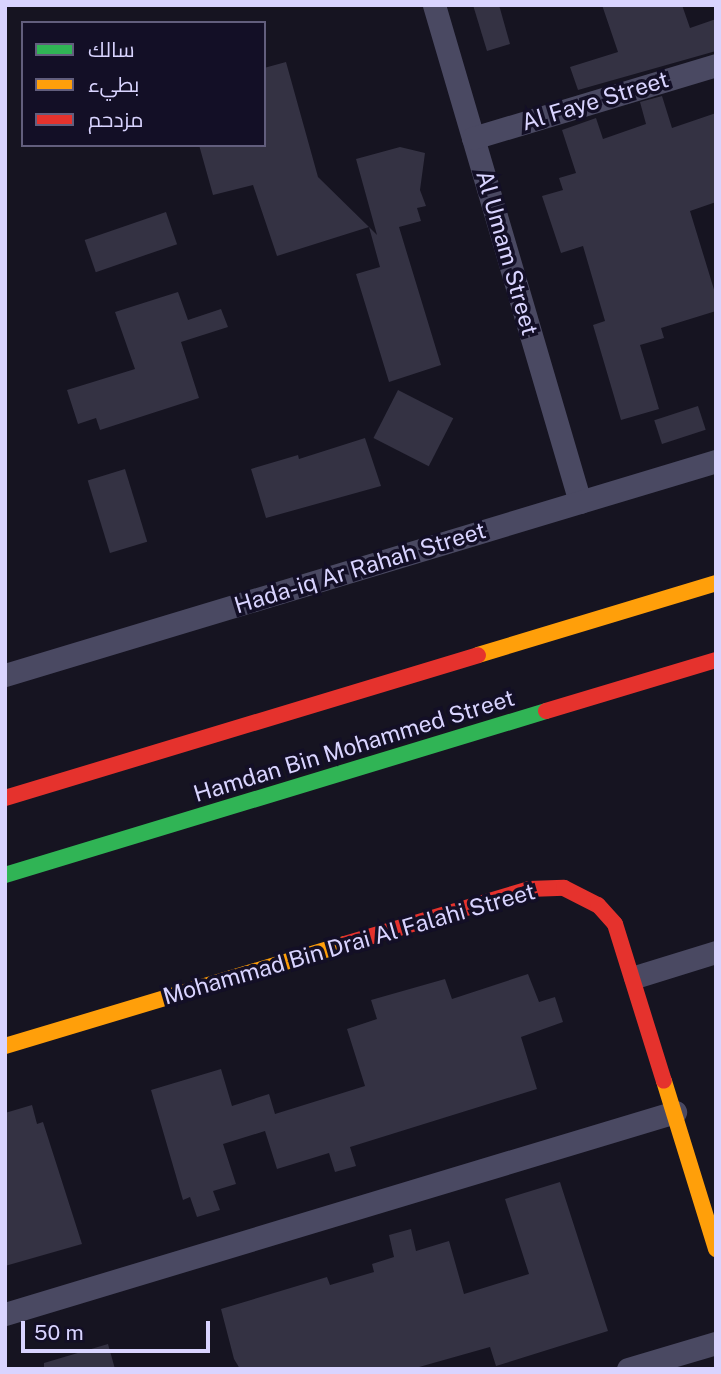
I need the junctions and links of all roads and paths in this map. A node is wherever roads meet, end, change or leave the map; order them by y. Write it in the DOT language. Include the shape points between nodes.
graph roads {
  1 [pos="434,5"];
  2 [pos="716,65"];
  3 [pos="473,138"];
  4 [pos="716,461"];
  5 [pos="580,502"];
  6 [pos="716,583"];
  7 [pos="716,660"];
  8 [pos="5,675"];
  9 [pos="5,798"];
  10 [pos="5,876"];
  11 [pos="716,952"];
  12 [pos="635,977"];
  13 [pos="5,1046"];
  14 [pos="675,1112"];
  15 [pos="712,1221"];
  16 [pos="716,1249"];
  17 [pos="5,1314"];
  18 [pos="716,1343"];
  19 [pos="628,1369"];
  1 -- 3 [label="street, Al Umam Street"];
  2 -- 3 [label="street, Al Faye Street"];
  3 -- 5 [label="street, Al Umam Street"];
  4 -- 5 [label="street, Hada-iq Ar Rahah Street"];
  5 -- 8 [label="street, Hada-iq Ar Rahah Street"];
  6 -- 9 [label="main road"];
  7 -- 10 [label="main road, Hamdan Bin Mohammed Street"];
  11 -- 12 [label="street"];
  12 -- 13 [label="main road, Mohammad Bin Drai Al Falahi Street" via="608,914 577,892 546,886"];
  12 -- 14 [label="main road, Mohammad Bin Drai Al Falahi Street"];
  14 -- 15 [label="main road, Mohammad Bin Drai Al Falahi Street"];
  14 -- 17 [label="street"];
  15 -- 16 [label="main road, Mohammad Bin Drai Al Falahi Street"];
  18 -- 19 [label="street"];
}
